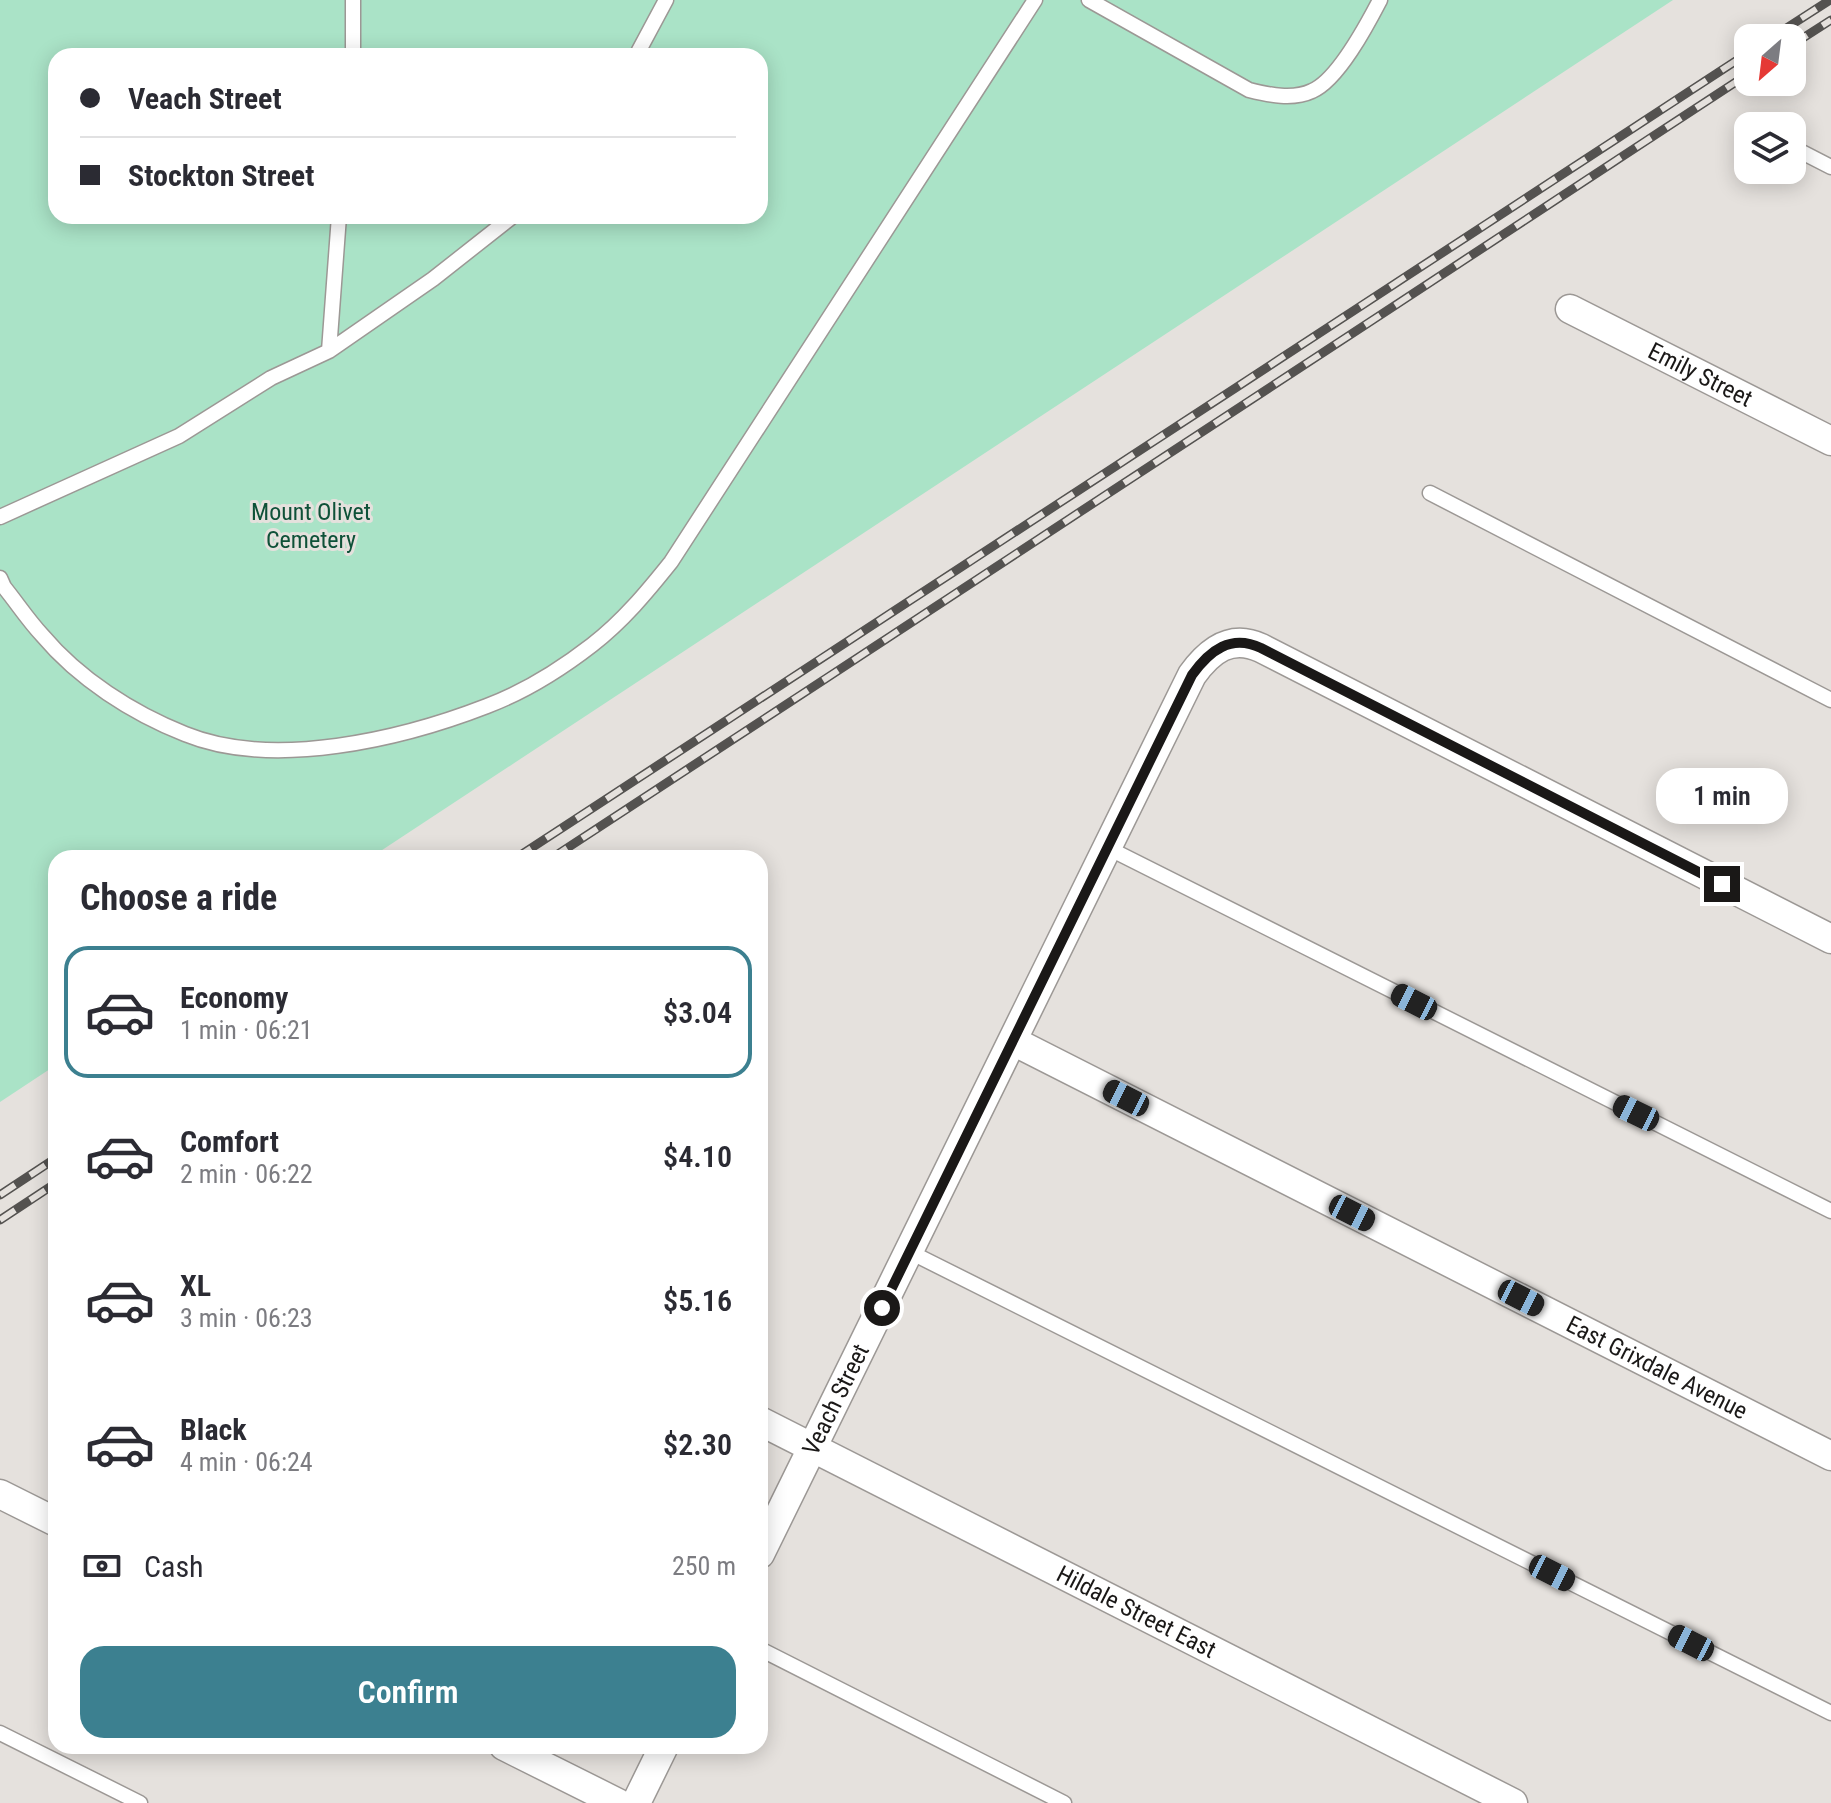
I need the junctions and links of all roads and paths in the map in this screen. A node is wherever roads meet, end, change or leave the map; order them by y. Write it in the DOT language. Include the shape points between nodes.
graph roads {
  1 [pos="353,0"];
  2 [pos="666,0"];
  3 [pos="1035,0"];
  4 [pos="1089,0"];
  5 [pos="1380,0"];
  6 [pos="353,48"];
  7 [pos="640,48"];
  8 [pos="1806,154"];
  9 [pos="1831,167"];
  10 [pos="338,224"];
  11 [pos="503,224"];
  12 [pos="1570,309"];
  13 [pos="329,351"];
  14 [pos="1831,441"];
  15 [pos="1430,493"];
  16 [pos="0,517"];
  17 [pos="0,578"];
  18 [pos="1831,700"];
  19 [pos="1108,848"];
  20 [pos="1831,939"];
  21 [pos="1013,1041"];
  22 [pos="1831,1211"];
  23 [pos="910,1252"];
  24 [pos="768,1425"];
  25 [pos="813,1448"];
  26 [pos="1831,1456"];
  27 [pos="0,1494"];
  28 [pos="48,1518"];
  29 [pos="768,1538"];
  30 [pos="768,1653"];
  31 [pos="1831,1713"];
  32 [pos="0,1733"];
  33 [pos="520,1754"];
  34 [pos="660,1754"];
  35 [pos="140,1803"];
  36 [pos="618,1803"];
  37 [pos="636,1803"];
  38 [pos="1064,1803"];
  39 [pos="1513,1803"];
  1 -- 6 [label="lane"];
  2 -- 7 [label="lane"];
  3 -- 17 [label="lane" via="671,562 634,608 548,675 489,706 393,735 283,752 244,748 188,735 133,709 91,681 43,637"];
  4 -- 5 [label="lane" via="1249,90 1292,95 1314,91 1332,73 1358,42"];
  8 -- 9 [label="lane"];
  10 -- 13 [label="lane"];
  11 -- 13 [label="lane"];
  12 -- 14 [label="street, Emily Street"];
  13 -- 16 [label="lane" via="271,378 179,436"];
  15 -- 18 [label="lane"];
  19 -- 20 [label="street, Veach Street" via="1192,675 1206,655 1246,641"];
  19 -- 21 [label="street, Veach Street"];
  19 -- 22 [label="lane"];
  21 -- 23 [label="street, Veach Street"];
  21 -- 26 [label="street, East Grixdale Avenue"];
  23 -- 25 [label="street, Veach Street"];
  23 -- 31 [label="lane"];
  24 -- 25 [label="street, Hildale Street East"];
  25 -- 29 [label="street, Veach Street"];
  25 -- 39 [label="street, Hildale Street East"];
  27 -- 28 [label="street"];
  30 -- 38 [label="lane"];
  32 -- 35 [label="lane"];
  33 -- 36 [label="street"];
  34 -- 37 [label="street"];
}
